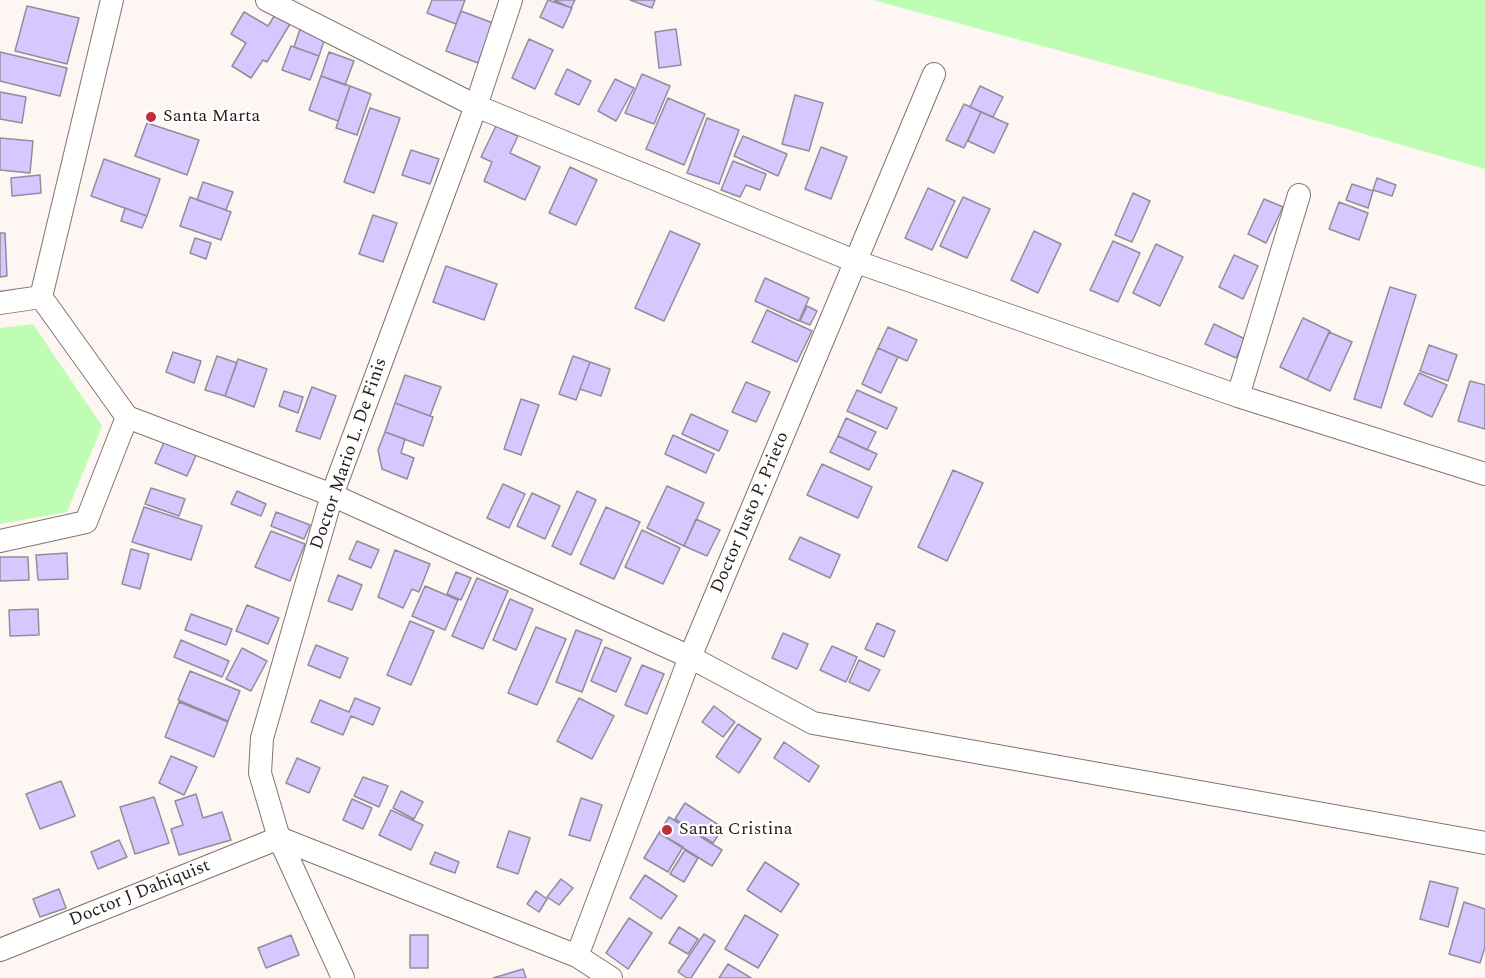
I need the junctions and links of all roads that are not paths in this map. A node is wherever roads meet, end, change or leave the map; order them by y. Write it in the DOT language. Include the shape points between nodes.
graph roads {
  1 [pos="112,0"];
  2 [pos="267,0"];
  3 [pos="511,0"];
  4 [pos="934,74"];
  5 [pos="476,106"];
  6 [pos="1299,195"];
  7 [pos="857,262"];
  8 [pos="41,297"];
  9 [pos="0,303"];
  10 [pos="1238,396"];
  11 [pos="127,417"];
  12 [pos="1485,474"];
  13 [pos="332,495"];
  14 [pos="0,541"];
  15 [pos="690,657"];
  16 [pos="279,838"];
  17 [pos="1485,843"];
  18 [pos="0,950"];
  19 [pos="577,956"];
  20 [pos="343,978"];
  21 [pos="611,978"];
  1 -- 8 [label="street"];
  2 -- 5 [label="street"];
  3 -- 5 [label="street, Doctor Mario L. De Finis"];
  4 -- 7 [label="street, Doctor Justo P. Prieto"];
  5 -- 7 [label="street"];
  5 -- 13 [label="street, Doctor Mario L. De Finis"];
  6 -- 10 [label="street"];
  7 -- 10 [label="street"];
  7 -- 15 [label="street, Doctor Justo P. Prieto"];
  8 -- 9 [label="street"];
  8 -- 11 [label="street"];
  10 -- 12 [label="street"];
  11 -- 13 [label="street"];
  11 -- 14 [label="street" via="86,522"];
  13 -- 15 [label="street"];
  13 -- 16 [label="street, Doctor Mario L. De Finis" via="262,738 260,773"];
  15 -- 17 [label="street" via="813,723"];
  15 -- 19 [label="street, Doctor Justo P. Prieto"];
  16 -- 18 [label="street, Doctor J Dahiquist"];
  16 -- 19 [label="street"];
  16 -- 20 [label="street, Doctor Mario L. De Finis"];
  19 -- 21 [label="street"];
}
